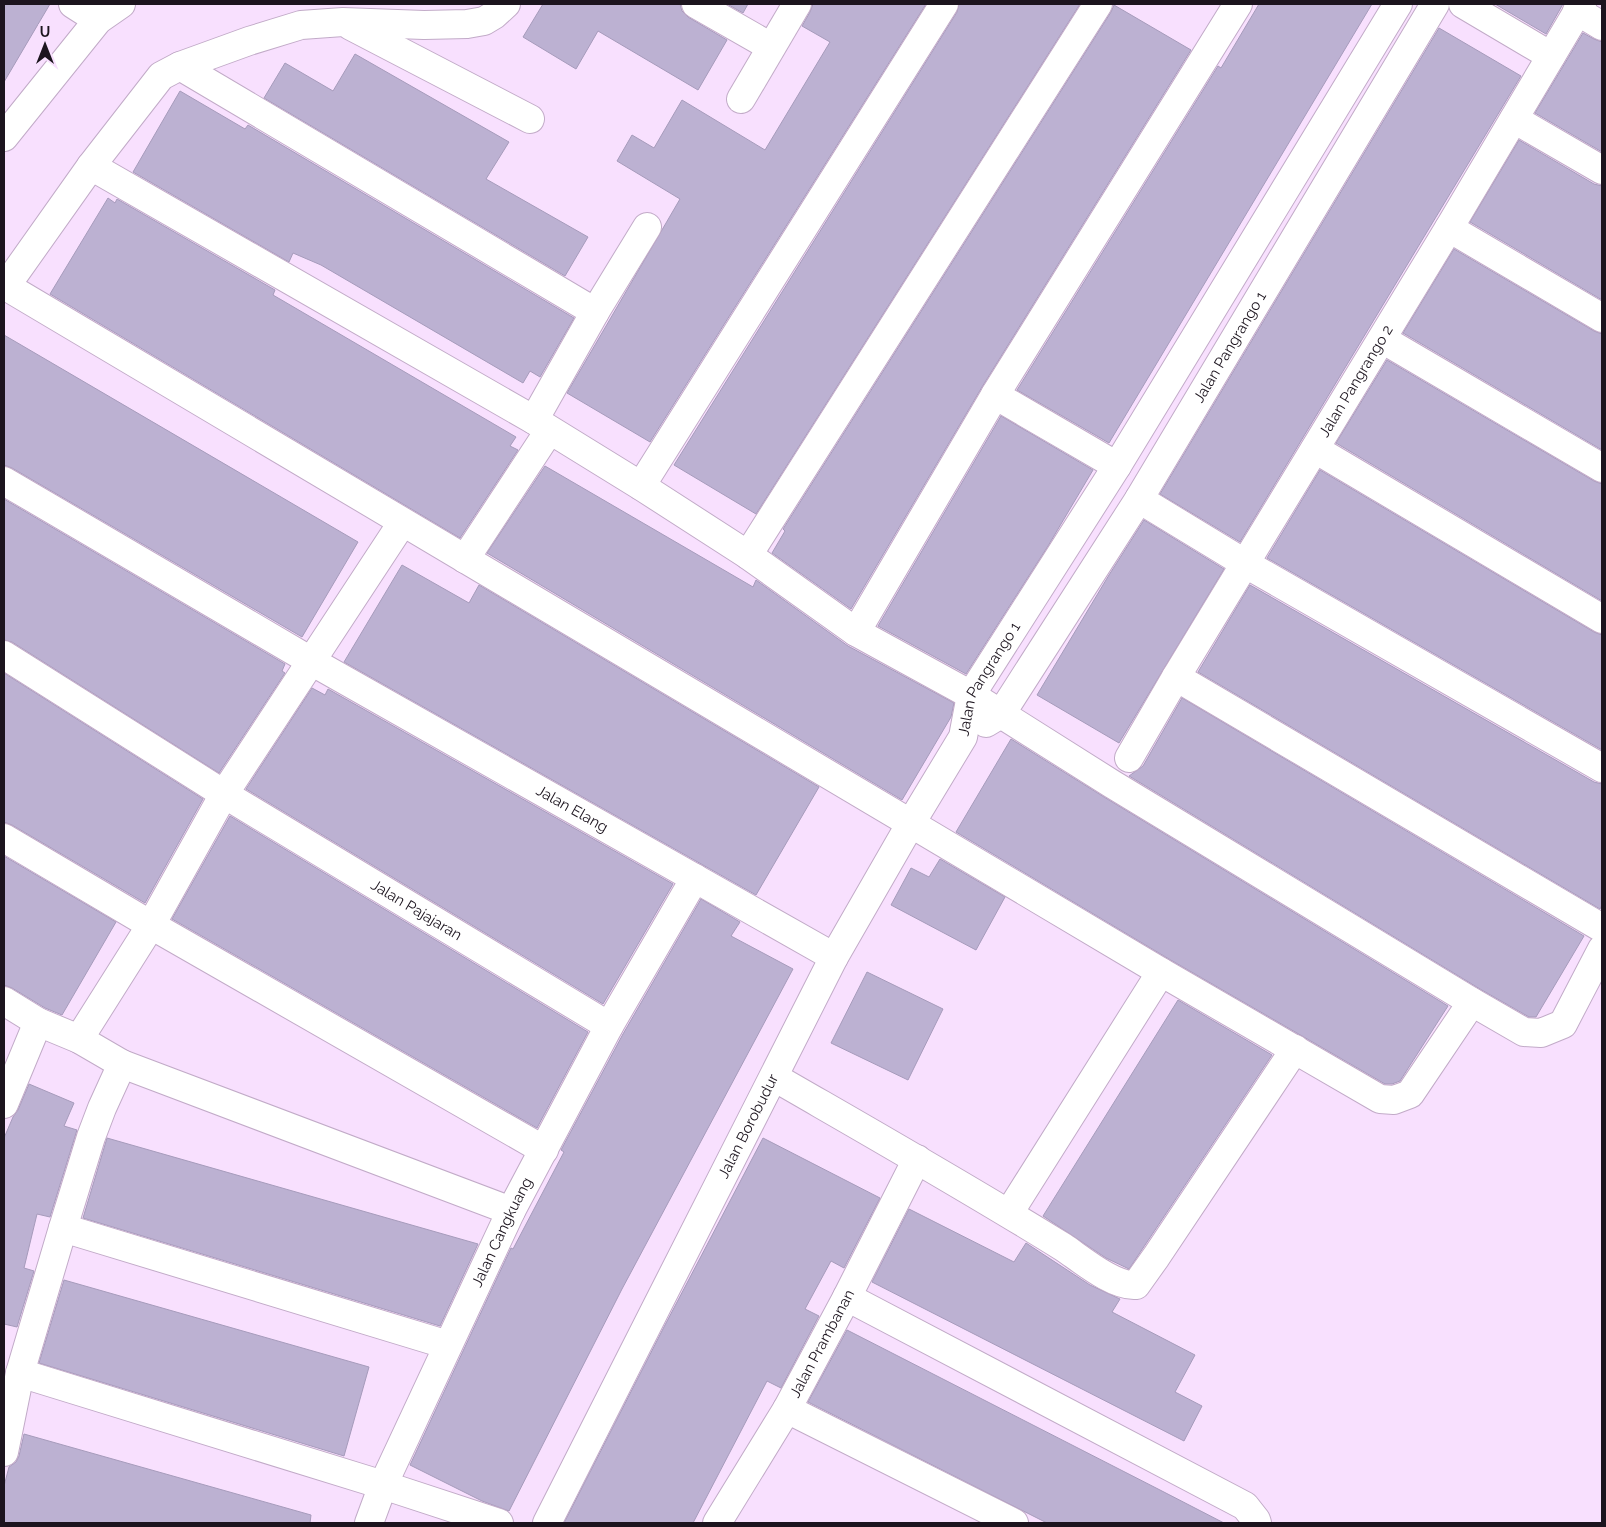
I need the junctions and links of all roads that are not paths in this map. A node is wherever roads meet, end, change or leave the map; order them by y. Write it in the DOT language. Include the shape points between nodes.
graph roads {
  1 [pos="72,4"];
  2 [pos="121,4"];
  3 [pos="506,4"];
  4 [pos="696,4"];
  5 [pos="797,4"];
  6 [pos="944,4"];
  7 [pos="1098,4"];
  8 [pos="1398,4"];
  9 [pos="1435,4"];
  10 [pos="1463,4"];
  11 [pos="1227,7"];
  12 [pos="1580,7"];
  13 [pos="98,20"];
  14 [pos="343,22"];
  15 [pos="1602,26"];
  16 [pos="770,47"];
  17 [pos="1552,56"];
  18 [pos="180,66"];
  19 [pos="741,99"];
  20 [pos="530,119"];
  21 [pos="1514,119"];
  22 [pos="8,124"];
  23 [pos="92,166"];
  24 [pos="1602,170"];
  25 [pos="647,227"];
  26 [pos="1448,228"];
  27 [pos="5,285"];
  28 [pos="595,312"];
  29 [pos="1602,318"];
  30 [pos="1382,338"];
  31 [pos="995,395"];
  32 [pos="542,426"];
  33 [pos="1315,449"];
  34 [pos="1117,466"];
  35 [pos="1602,468"];
  36 [pos="4,482"];
  37 [pos="641,486"];
  38 [pos="1139,498"];
  39 [pos="402,523"];
  40 [pos="748,555"];
  41 [pos="466,559"];
  42 [pos="1246,564"];
  43 [pos="1602,618"];
  44 [pos="856,632"];
  45 [pos="4,655"];
  46 [pos="311,661"];
  47 [pos="1176,677"];
  48 [pos="971,695"];
  49 [pos="1001,714"];
  50 [pos="964,737"];
  51 [pos="1129,758"];
  52 [pos="1602,768"];
  53 [pos="224,794"];
  54 [pos="911,823"];
  55 [pos="4,838"];
  56 [pos="694,878"];
  57 [pos="151,925"];
  58 [pos="1602,928"];
  59 [pos="1602,949"];
  60 [pos="834,958"];
  61 [pos="1161,972"];
  62 [pos="4,1001"];
  63 [pos="1472,1002"];
  64 [pos="38,1022"];
  65 [pos="609,1026"];
  66 [pos="78,1039"];
  67 [pos="1295,1049"];
  68 [pos="122,1064"];
  69 [pos="774,1077"];
  70 [pos="4,1104"];
  71 [pos="544,1150"];
  72 [pos="917,1159"];
  73 [pos="511,1211"];
  74 [pos="1009,1213"];
  75 [pos="63,1228"];
  76 [pos="847,1297"];
  77 [pos="448,1345"];
  78 [pos="20,1373"];
  79 [pos="787,1409"];
  80 [pos="4,1452"];
  81 [pos="383,1485"];
  82 [pos="369,1523"];
  83 [pos="500,1523"];
  84 [pos="547,1523"];
  85 [pos="717,1523"];
  86 [pos="1014,1523"];
  87 [pos="1256,1523"];
  1 -- 13 [label="street"];
  2 -- 13 [label="street"];
  3 -- 14 [label="street" via="484,21 467,24"];
  4 -- 16 [label="street"];
  5 -- 16 [label="street"];
  6 -- 37 [label="street"];
  7 -- 40 [label="street"];
  8 -- 34 [label="street, Jalan Pangrango 1"];
  9 -- 38 [label="street, Jalan Pangrango 1"];
  10 -- 17 [label="street"];
  11 -- 31 [label="street"];
  12 -- 15 [label="street"];
  12 -- 17 [label="street, Jalan Pangrango 2"];
  13 -- 22 [label="street"];
  14 -- 18 [label="street" via="301,25"];
  14 -- 20 [label="street"];
  16 -- 19 [label="street"];
  17 -- 21 [label="street, Jalan Pangrango 2"];
  18 -- 23 [label="street" via="161,76"];
  18 -- 28 [label="street"];
  21 -- 24 [label="street"];
  21 -- 26 [label="street, Jalan Pangrango 2"];
  23 -- 27 [label="street"];
  23 -- 32 [label="street"];
  25 -- 28 [label="street"];
  26 -- 29 [label="street"];
  26 -- 30 [label="street, Jalan Pangrango 2"];
  27 -- 39 [label="street"];
  28 -- 32 [label="street"];
  30 -- 33 [label="street, Jalan Pangrango 2"];
  30 -- 35 [label="street"];
  31 -- 34 [label="street"];
  31 -- 44 [label="street"];
  32 -- 37 [label="street"];
  32 -- 41 [label="street"];
  33 -- 42 [label="street, Jalan Pangrango 2"];
  33 -- 43 [label="street"];
  34 -- 48 [label="street, Jalan Pangrango 1"];
  36 -- 46 [label="street, Jalan Elang"];
  37 -- 40 [label="street"];
  38 -- 42 [label="street"];
  38 -- 49 [label="street, Jalan Pangrango 1"];
  39 -- 41 [label="street"];
  39 -- 46 [label="street"];
  40 -- 44 [label="street"];
  41 -- 54 [label="street"];
  42 -- 47 [label="street, Jalan Pangrango 2"];
  42 -- 52 [label="street"];
  44 -- 48 [label="street"];
  45 -- 53 [label="street, Jalan Pajajaran"];
  46 -- 53 [label="street"];
  46 -- 56 [label="street, Jalan Elang"];
  47 -- 51 [label="street, Jalan Pangrango 2"];
  47 -- 58 [label="street"];
  48 -- 49 [label="street"];
  48 -- 50 [label="street, Jalan Pangrango 1"];
  49 -- 50 [label="street, Jalan Pangrango 1"];
  49 -- 63 [label="street"];
  50 -- 54 [label="street, Jalan Borobudur"];
  53 -- 57 [label="street"];
  53 -- 65 [label="street, Jalan Pajajaran"];
  54 -- 60 [label="street, Jalan Borobudur"];
  54 -- 61 [label="street"];
  55 -- 57 [label="street"];
  56 -- 60 [label="street, Jalan Elang"];
  56 -- 65 [label="street, Jalan Cangkuang"];
  57 -- 66 [label="street"];
  57 -- 71 [label="street"];
  59 -- 63 [label="street" via="1563,1024 1541,1034 1524,1032"];
  60 -- 69 [label="street, Jalan Borobudur"];
  61 -- 67 [label="street"];
  61 -- 74 [label="street"];
  62 -- 64 [label="street"];
  63 -- 67 [label="street" via="1410,1094 1394,1100 1380,1099"];
  64 -- 66 [label="street"];
  64 -- 70 [label="street"];
  65 -- 71 [label="street, Jalan Cangkuang"];
  66 -- 68 [label="street"];
  67 -- 74 [label="street" via="1136,1285 1128,1286 1110,1278"];
  68 -- 73 [label="street"];
  68 -- 75 [label="street" via="102,1108"];
  69 -- 72 [label="street"];
  69 -- 84 [label="street, Jalan Borobudur"];
  71 -- 73 [label="street, Jalan Cangkuang"];
  72 -- 74 [label="street"];
  72 -- 76 [label="street, Jalan Prambanan"];
  73 -- 77 [label="street, Jalan Cangkuang"];
  75 -- 77 [label="street"];
  75 -- 78 [label="street"];
  76 -- 79 [label="street, Jalan Prambanan"];
  76 -- 87 [label="street" via="1245,1506"];
  77 -- 81 [label="street, Jalan Cangkuang"];
  78 -- 80 [label="street"];
  78 -- 81 [label="street"];
  79 -- 85 [label="street, Jalan Prambanan"];
  79 -- 86 [label="street"];
  81 -- 82 [label="street, Jalan Cangkuang"];
  81 -- 83 [label="street"];
}
